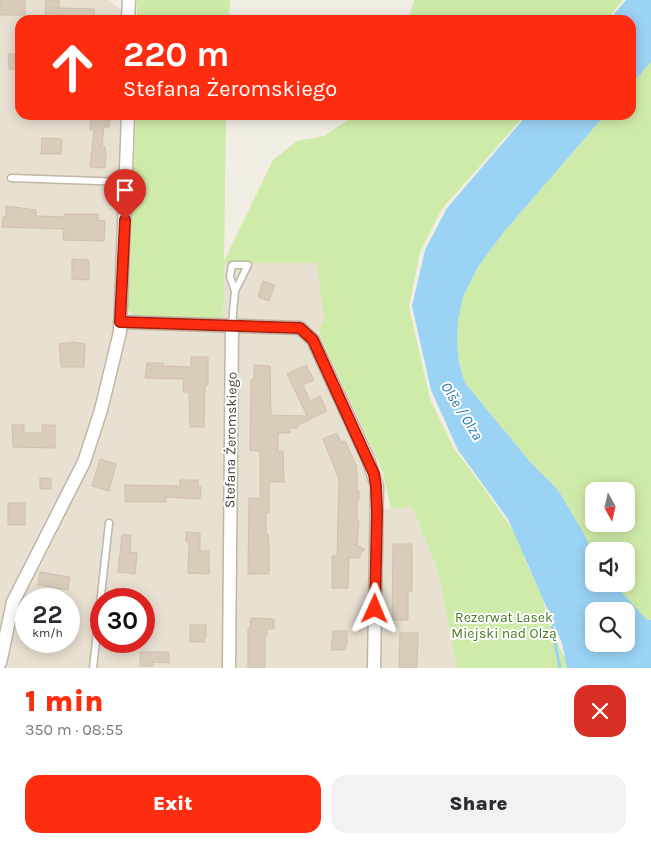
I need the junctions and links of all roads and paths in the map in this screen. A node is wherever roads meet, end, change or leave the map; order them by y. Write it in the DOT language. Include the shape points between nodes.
graph roads {
  1 [pos="128,120"];
  2 [pos="12,178"];
  3 [pos="126,182"];
  4 [pos="235,291"];
  5 [pos="120,322"];
  6 [pos="232,324"];
  7 [pos="109,523"];
  8 [pos="0,662"];
  9 [pos="93,668"];
  10 [pos="229,668"];
  11 [pos="374,668"];
  1 -- 3 [label="street"];
  2 -- 3 [label="lane"];
  3 -- 5 [label="street"];
  4 -- 6 [label="lane"];
  5 -- 6 [label="street"];
  5 -- 8 [label="street" via="101,410 84,462 13,602"];
  6 -- 10 [label="street, Stefana Żeromskiego"];
  6 -- 11 [label="street" via="300,328 313,340 368,459 376,486"];
  7 -- 9 [label="lane"];
}
